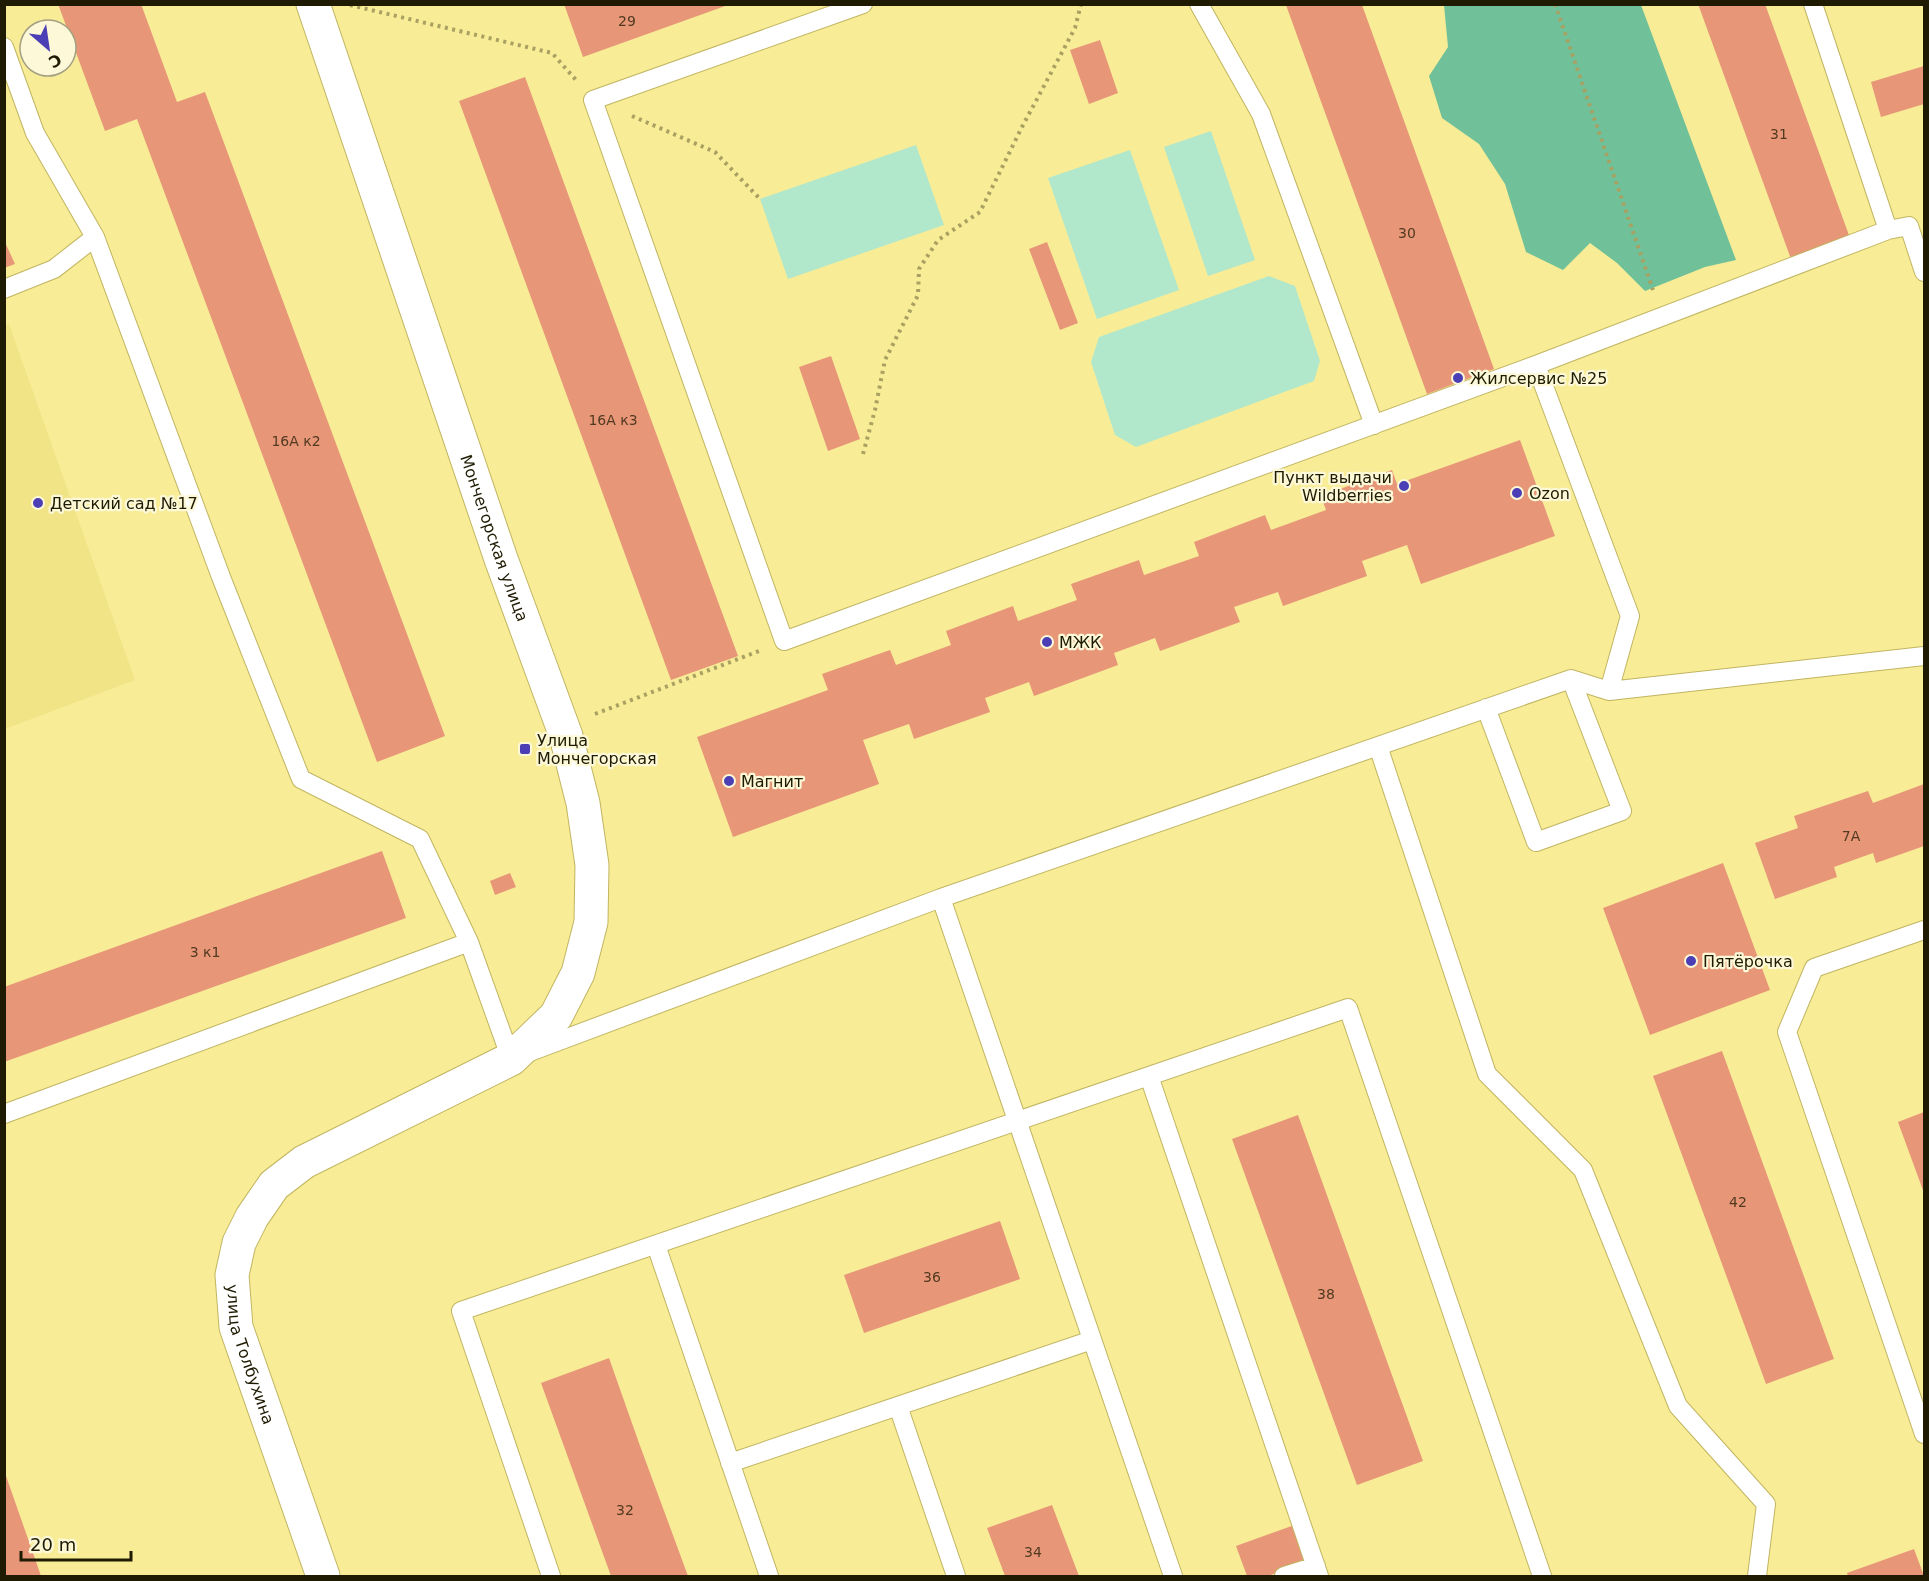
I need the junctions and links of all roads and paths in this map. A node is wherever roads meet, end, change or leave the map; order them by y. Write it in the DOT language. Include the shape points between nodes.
graph roads {
  1 [pos="313,4"];
  2 [pos="346,4"];
  3 [pos="862,4"];
  4 [pos="1081,4"];
  5 [pos="1200,4"];
  6 [pos="1555,4"];
  7 [pos="1813,4"];
  8 [pos="4,47"];
  9 [pos="593,100"];
  10 [pos="760,199"];
  11 [pos="1888,230"];
  12 [pos="95,237"];
  13 [pos="1924,272"];
  14 [pos="4,289"];
  15 [pos="1662,316"];
  16 [pos="1536,365"];
  17 [pos="1374,425"];
  18 [pos="863,454"];
  19 [pos="784,641"];
  20 [pos="1924,656"];
  21 [pos="1571,679"];
  22 [pos="1609,691"];
  23 [pos="1486,708"];
  24 [pos="589,717"];
  25 [pos="1378,746"];
  26 [pos="941,898"];
  27 [pos="1924,930"];
  28 [pos="469,942"];
  29 [pos="511,1059"];
  30 [pos="1149,1076"];
  31 [pos="4,1114"];
  32 [pos="1018,1121"];
  33 [pos="656,1245"];
  34 [pos="1092,1340"];
  35 [pos="898,1406"];
  36 [pos="1924,1434"];
  37 [pos="730,1463"];
  38 [pos="1317,1571"];
  39 [pos="323,1576"];
  40 [pos="551,1576"];
  41 [pos="769,1576"];
  42 [pos="956,1576"];
  43 [pos="1173,1576"];
  44 [pos="1284,1576"];
  45 [pos="1542,1576"];
  46 [pos="1757,1576"];
  1 -- 29 [label="street, Мончегорская улица" via="566,736 583,803 592,865 591,922 578,973 556,1016"];
  2 -- 9 [label="path" via="552,53"];
  3 -- 9 [label="lane"];
  4 -- 18 [label="path" via="1075,28 980,212 938,240 919,269 918,295 885,360"];
  5 -- 17 [label="lane" via="1261,114"];
  6 -- 15 [label="path"];
  7 -- 11 [label="lane"];
  8 -- 12 [label="lane" via="35,133"];
  9 -- 10 [label="path" via="715,152"];
  9 -- 19 [label="lane"];
  11 -- 13 [label="lane" via="1909,226"];
  11 -- 15 [label="lane"];
  12 -- 14 [label="lane" via="54,269"];
  12 -- 28 [label="lane" via="221,577 301,779 420,839"];
  15 -- 16 [label="lane"];
  16 -- 17 [label="lane"];
  16 -- 22 [label="lane" via="1630,616"];
  17 -- 19 [label="lane"];
  19 -- 24 [label="path"];
  20 -- 22 [label="lane"];
  21 -- 22 [label="lane"];
  21 -- 23 [label="lane"];
  21 -- 23 [label="lane" via="1622,811 1536,842"];
  23 -- 25 [label="lane"];
  25 -- 26 [label="lane"];
  25 -- 46 [label="lane" via="1487,1074 1583,1170 1678,1406 1766,1504"];
  26 -- 29 [label="lane"];
  26 -- 32 [label="lane"];
  27 -- 36 [label="lane" via="1814,969 1787,1032"];
  28 -- 29 [label="lane"];
  28 -- 31 [label="lane"];
  29 -- 39 [label="street, улица Толбухина" via="304,1162 274,1185 239,1243 232,1275 236,1327"];
  30 -- 32 [label="lane"];
  30 -- 38 [label="lane"];
  30 -- 45 [label="lane" via="1348,1008"];
  32 -- 33 [label="lane"];
  32 -- 34 [label="lane"];
  33 -- 37 [label="lane"];
  33 -- 40 [label="lane" via="461,1311"];
  34 -- 35 [label="lane"];
  34 -- 43 [label="lane"];
  35 -- 37 [label="lane"];
  35 -- 42 [label="lane"];
  37 -- 41 [label="lane"];
  38 -- 44 [label="lane"];
}
